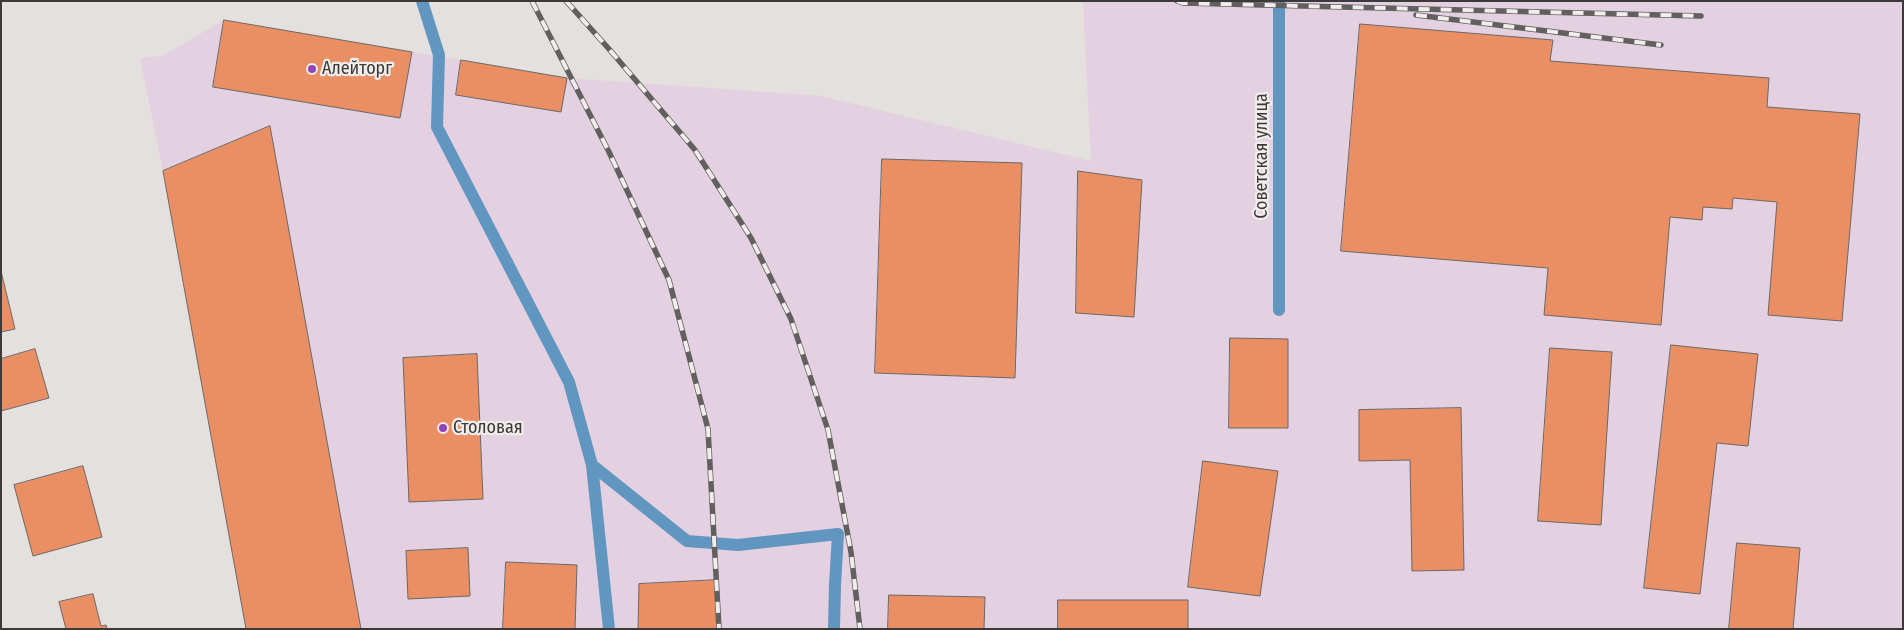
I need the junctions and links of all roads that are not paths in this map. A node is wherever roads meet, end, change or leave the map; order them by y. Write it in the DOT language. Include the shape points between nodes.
graph roads {
  1 [pos="422,1"];
  2 [pos="1279,1"];
  3 [pos="1279,310"];
  4 [pos="592,465"];
  5 [pos="609,629"];
  6 [pos="834,629"];
  1 -- 4 [label="street" via="439,54 437,127 569,382"];
  2 -- 3 [label="street, Советская улица"];
  4 -- 5 [label="street"];
  4 -- 6 [label="street" via="687,542 738,545 838,534"];
}
